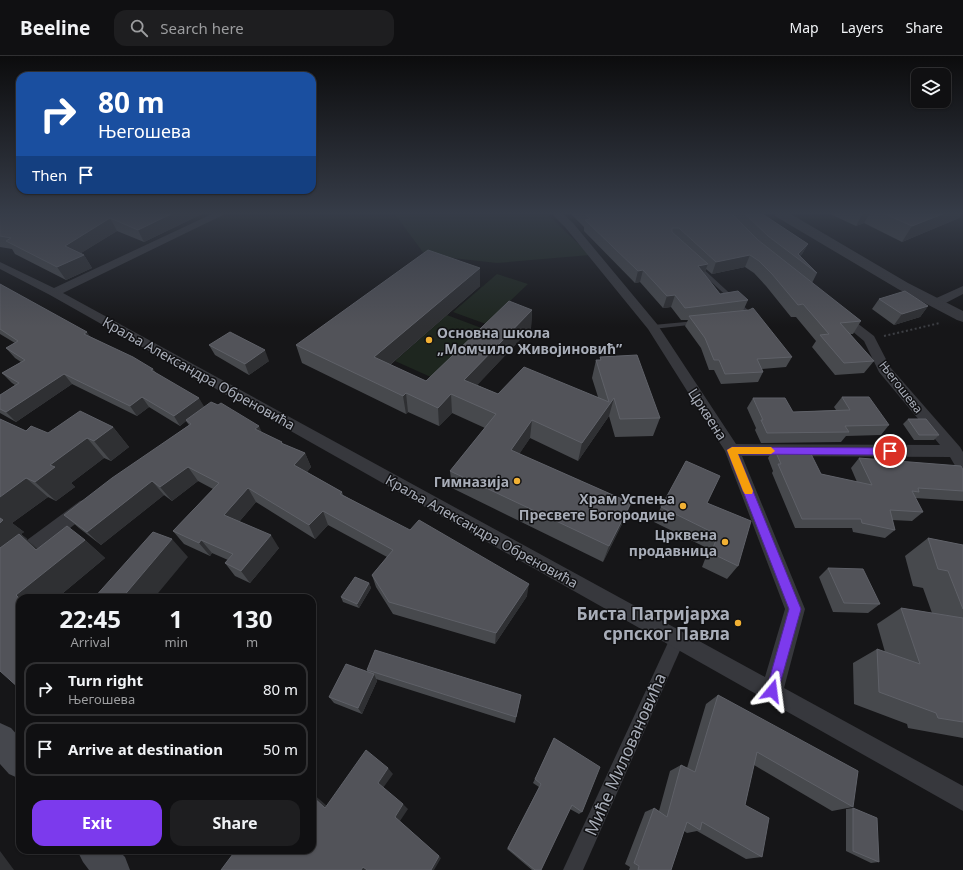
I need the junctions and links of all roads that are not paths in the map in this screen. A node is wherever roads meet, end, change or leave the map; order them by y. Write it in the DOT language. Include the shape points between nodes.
graph roads {
  1 [pos="142,251"];
  2 [pos="591,251"];
  3 [pos="844,251"];
  4 [pos="695,264"];
  5 [pos="0,265"];
  6 [pos="963,290"];
  7 [pos="54,293"];
  8 [pos="936,303"];
  9 [pos="832,309"];
  10 [pos="737,318"];
  11 [pos="963,318"];
  12 [pos="706,322"];
  13 [pos="653,327"];
  14 [pos="732,450"];
  15 [pos="954,452"];
  16 [pos="963,465"];
  17 [pos="100,496"];
  18 [pos="0,571"];
  19 [pos="677,639"];
  20 [pos="772,691"];
  21 [pos="0,739"];
  22 [pos="16,758"];
  23 [pos="963,799"];
  24 [pos="98,854"];
  25 [pos="112,870"];
  26 [pos="573,870"];
  1 -- 7 [label="street"];
  2 -- 13 [label="street, Црквена"];
  3 -- 8 [label="street"];
  4 -- 10 [label="lane" via="748,313"];
  5 -- 7 [label="street, Краља Александра Обреновића"];
  6 -- 8 [label="street"];
  7 -- 19 [label="street, Краља Александра Обреновића" via="230,398"];
  8 -- 11 [label="street"];
  9 -- 15 [label="street, Његошева" via="869,339 884,369"];
  12 -- 13 [label="lane"];
  13 -- 14 [label="street, Црквена"];
  14 -- 15 [label="street"];
  14 -- 20 [label="street, Црквена" via="795,609"];
  15 -- 16 [label="street, Његошева"];
  17 -- 18 [label="street"];
  19 -- 20 [label="street, Краља Александра Обреновића"];
  19 -- 26 [label="street, Миће Миловановића"];
  20 -- 23 [label="street, Краља Александра Обреновића"];
  21 -- 22 [label="main road"];
  24 -- 25 [label="main road"];
}
